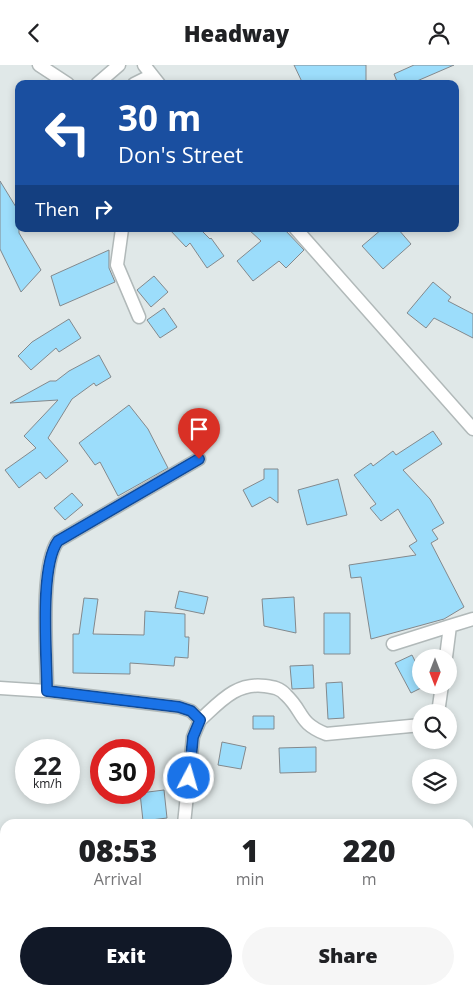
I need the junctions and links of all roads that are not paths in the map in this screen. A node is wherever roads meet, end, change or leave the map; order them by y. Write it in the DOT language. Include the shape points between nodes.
graph roads {
  1 [pos="39,65"];
  2 [pos="119,65"];
  3 [pos="144,65"];
  4 [pos="62,80"];
  5 [pos="102,80"];
  6 [pos="156,80"];
  7 [pos="122,232"];
  8 [pos="299,232"];
  9 [pos="139,317"];
  10 [pos="473,429"];
  11 [pos="199,459"];
  12 [pos="473,619"];
  13 [pos="450,626"];
  14 [pos="393,644"];
  15 [pos="447,649"];
  16 [pos="0,688"];
  17 [pos="47,691"];
  18 [pos="200,720"];
  19 [pos="412,726"];
  20 [pos="185,819"];
  1 -- 4 [label="street"];
  2 -- 5 [label="street"];
  3 -- 6 [label="street"];
  7 -- 9 [label="street" via="117,265"];
  8 -- 10 [label="street"];
  11 -- 17 [label="street" via="58,541 53,548 47,569"];
  12 -- 13 [label="street"];
  13 -- 14 [label="street"];
  13 -- 15 [label="street"];
  16 -- 17 [label="street"];
  17 -- 18 [label="street" via="179,707 191,711"];
  18 -- 19 [label="street" via="243,686 260,685 277,688 287,695 302,719 326,734"];
  18 -- 20 [label="street" via="193,737"];
}
